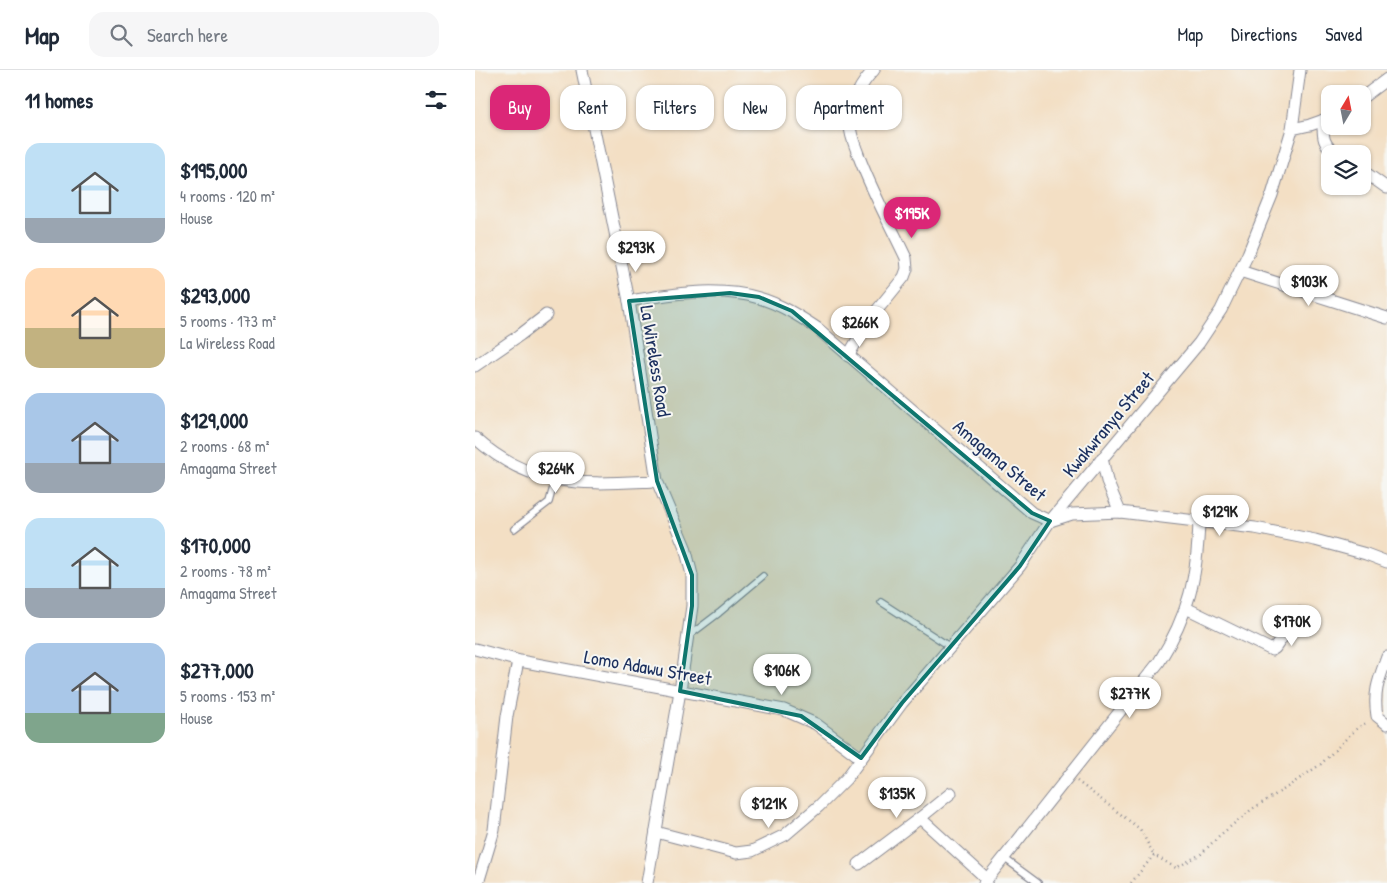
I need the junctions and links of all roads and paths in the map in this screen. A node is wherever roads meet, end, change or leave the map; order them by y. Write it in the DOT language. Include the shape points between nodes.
graph roads {
  1 [pos="582,70"];
  2 [pos="874,70"];
  3 [pos="1300,70"];
  4 [pos="1387,79"];
  5 [pos="1371,91"];
  6 [pos="1321,121"];
  7 [pos="1292,129"];
  8 [pos="1371,177"];
  9 [pos="1387,188"];
  10 [pos="1240,271"];
  11 [pos="629,301"];
  12 [pos="546,315"];
  13 [pos="1387,318"];
  14 [pos="848,356"];
  15 [pos="475,366"];
  16 [pos="475,438"];
  17 [pos="1102,458"];
  18 [pos="555,480"];
  19 [pos="657,481"];
  20 [pos="1120,512"];
  21 [pos="1050,521"];
  22 [pos="1199,522"];
  23 [pos="514,529"];
  24 [pos="1387,562"];
  25 [pos="763,576"];
  26 [pos="881,602"];
  27 [pos="1186,608"];
  28 [pos="1299,613"];
  29 [pos="688,636"];
  30 [pos="949,646"];
  31 [pos="475,648"];
  32 [pos="1387,657"];
  33 [pos="518,660"];
  34 [pos="680,691"];
  35 [pos="1377,716"];
  36 [pos="1387,724"];
  37 [pos="861,758"];
  38 [pos="1070,776"];
  39 [pos="951,793"];
  40 [pos="920,818"];
  41 [pos="656,832"];
  42 [pos="1154,855"];
  43 [pos="1004,858"];
  44 [pos="859,864"];
  45 [pos="985,881"];
  46 [pos="478,883"];
  47 [pos="647,883"];
  48 [pos="1037,883"];
  49 [pos="1131,883"];
  1 -- 11 [label="street, La Wireless Road"];
  2 -- 14 [label="street" via="853,102 849,123 865,173 907,263 903,277 869,320"];
  3 -- 7 [label="street, Kwakwranya Street"];
  4 -- 5 [label="street"];
  6 -- 7 [label="street"];
  7 -- 10 [label="street, Kwakwranya Street" via="1272,195"];
  8 -- 9 [label="street"];
  10 -- 13 [label="street"];
  10 -- 17 [label="street, Kwakwranya Street" via="1221,310 1199,343"];
  11 -- 14 [label="street, Amagama Street" via="705,292 759,298 792,311"];
  11 -- 19 [label="street, La Wireless Road"];
  12 -- 15 [label="street"];
  14 -- 21 [label="street, Amagama Street" via="1032,513"];
  16 -- 18 [label="street" via="514,466"];
  17 -- 20 [label="street" via="1107,481"];
  17 -- 21 [label="street, Kwakwranya Street"];
  18 -- 19 [label="street" via="589,484"];
  18 -- 23 [label="lane" via="549,502"];
  19 -- 29 [label="street, La Wireless Road" via="685,547 692,575"];
  20 -- 21 [label="street, Amagama Street" via="1072,514"];
  20 -- 22 [label="street, Amagama Street"];
  21 -- 30 [label="street, Kwakwranya Street" via="1020,566"];
  22 -- 24 [label="street, Amagama Street" via="1255,528 1315,540"];
  22 -- 27 [label="street" via="1195,574"];
  25 -- 29 [label="lane"];
  26 -- 30 [label="lane"];
  27 -- 28 [label="street" via="1271,650"];
  27 -- 38 [label="street" via="1159,662"];
  29 -- 34 [label="street, La Wireless Road"];
  30 -- 37 [label="street, Kwakwranya Street"];
  31 -- 33 [label="street, Lomo Adawu Street"];
  32 -- 35 [label="street" via="1376,685"];
  33 -- 34 [label="street, Lomo Adawu Street"];
  33 -- 46 [label="street" via="507,716 494,830"];
  34 -- 37 [label="street, Lomo Adawu Street" via="801,716"];
  34 -- 41 [label="street, La Wireless Road"];
  35 -- 36 [label="street"];
  35 -- 42 [label="path" via="1355,730 1321,764 1251,809 1201,854 1176,868"];
  37 -- 41 [label="street, Kwakwranya Street" via="846,779 793,830 752,851 736,853"];
  38 -- 42 [label="path" via="1140,829"];
  38 -- 43 [label="street"];
  39 -- 40 [label="street"];
  40 -- 44 [label="street"];
  40 -- 45 [label="street"];
  41 -- 47 [label="street, La Wireless Road"];
  42 -- 49 [label="path"];
  43 -- 45 [label="street"];
  43 -- 48 [label="lane"];
}
